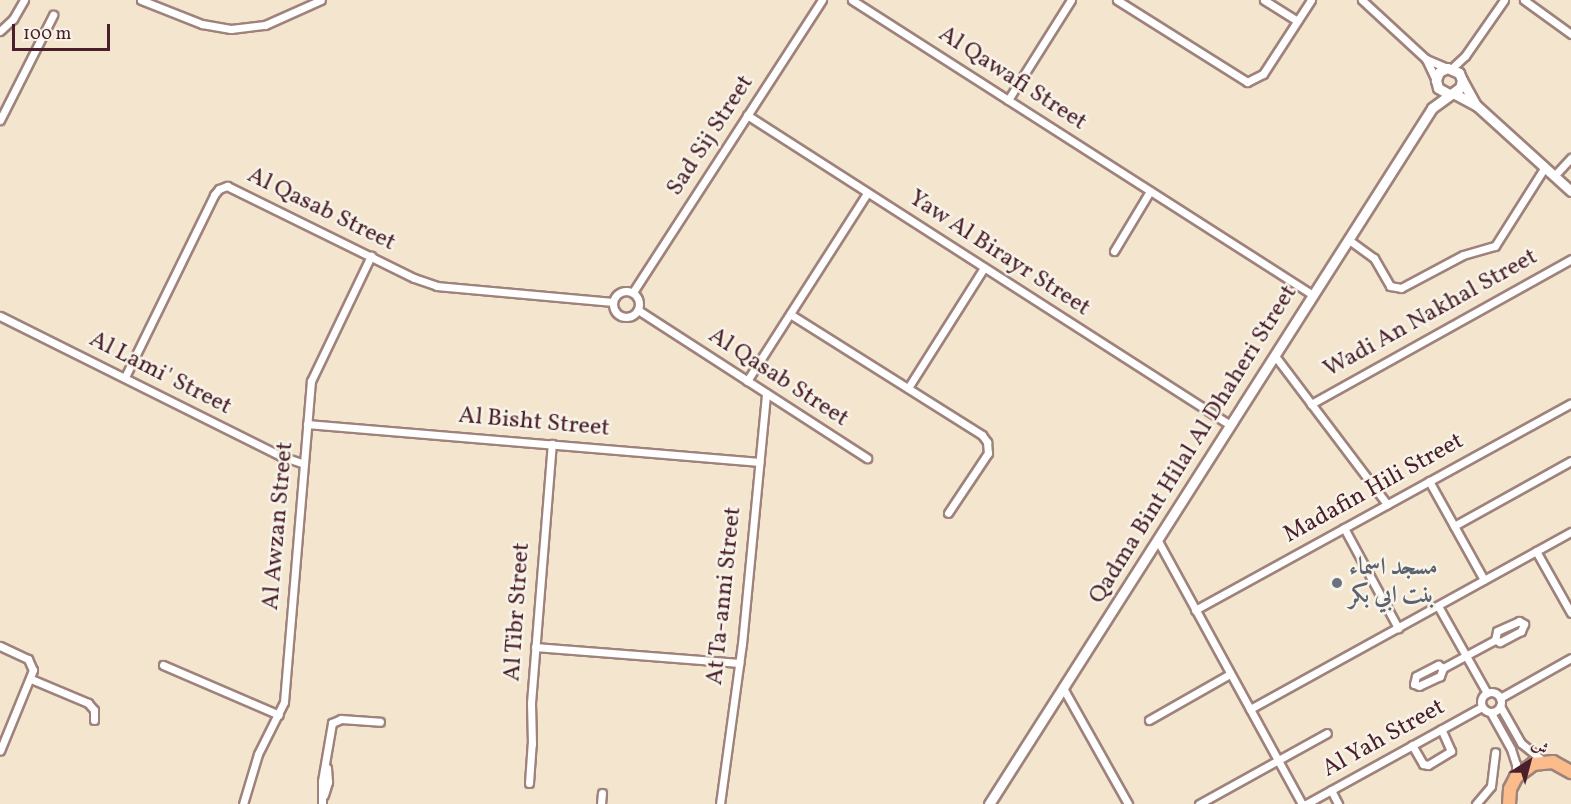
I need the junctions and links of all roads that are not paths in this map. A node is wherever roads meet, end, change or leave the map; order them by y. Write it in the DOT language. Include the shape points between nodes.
graph roads {
  1 [pos="24,0"];
  2 [pos="141,0"];
  3 [pos="321,0"];
  4 [pos="822,0"];
  5 [pos="852,0"];
  6 [pos="1071,0"];
  7 [pos="1117,0"];
  8 [pos="1264,0"];
  9 [pos="1311,0"];
  10 [pos="1362,0"];
  11 [pos="1503,0"];
  12 [pos="1524,0"];
  13 [pos="53,15"];
  14 [pos="1297,21"];
  15 [pos="0,31"];
  16 [pos="1571,34"];
  17 [pos="1465,56"];
  18 [pos="1426,59"];
  19 [pos="1449,68"];
  20 [pos="1461,78"];
  21 [pos="1436,82"];
  22 [pos="1451,93"];
  23 [pos="1008,100"];
  24 [pos="1476,105"];
  25 [pos="1432,108"];
  26 [pos="747,115"];
  27 [pos="0,120"];
  28 [pos="1571,158"];
  29 [pos="1545,167"];
  30 [pos="1554,176"];
  31 [pos="1150,191"];
  32 [pos="1571,191"];
  33 [pos="867,193"];
  34 [pos="1349,240"];
  35 [pos="1114,251"];
  36 [pos="371,256"];
  37 [pos="1571,259"];
  38 [pos="984,268"];
  39 [pos="633,292"];
  40 [pos="1313,295"];
  41 [pos="612,302"];
  42 [pos="638,310"];
  43 [pos="790,314"];
  44 [pos="0,316"];
  45 [pos="1275,356"];
  46 [pos="125,378"];
  47 [pos="747,381"];
  48 [pos="908,388"];
  49 [pos="766,393"];
  50 [pos="1571,403"];
  51 [pos="1311,404"];
  52 [pos="307,424"];
  53 [pos="1230,425"];
  54 [pos="552,444"];
  55 [pos="867,458"];
  56 [pos="1571,461"];
  57 [pos="759,462"];
  58 [pos="304,464"];
  59 [pos="1430,481"];
  60 [pos="1387,504"];
  61 [pos="948,513"];
  62 [pos="1454,526"];
  63 [pos="1344,528"];
  64 [pos="1571,532"];
  65 [pos="1158,541"];
  66 [pos="1536,551"];
  67 [pos="1484,580"];
  68 [pos="1438,606"];
  69 [pos="1195,610"];
  70 [pos="1571,613"];
  71 [pos="1398,628"];
  72 [pos="1495,640"];
  73 [pos="0,646"];
  74 [pos="535,647"];
  75 [pos="1466,656"];
  76 [pos="1571,658"];
  77 [pos="739,663"];
  78 [pos="163,665"];
  79 [pos="1443,668"];
  80 [pos="1230,674"];
  81 [pos="31,679"];
  82 [pos="1063,688"];
  83 [pos="1487,693"];
  84 [pos="1500,698"];
  85 [pos="1500,706"];
  86 [pos="1482,707"];
  87 [pos="1250,710"];
  88 [pos="1491,713"];
  89 [pos="279,716"];
  90 [pos="94,720"];
  91 [pos="1149,720"];
  92 [pos="380,722"];
  93 [pos="1441,729"];
  94 [pos="1327,733"];
  95 [pos="1412,745"];
  96 [pos="0,751"];
  97 [pos="1495,752"];
  98 [pos="1278,760"];
  99 [pos="1543,761"];
  100 [pos="1568,767"];
  101 [pos="1516,777"];
  102 [pos="529,783"];
  103 [pos="1330,790"];
  104 [pos="602,793"];
  105 [pos="322,801"];
  106 [pos="1507,801"];
  107 [pos="243,804"];
  108 [pos="601,804"];
  109 [pos="720,804"];
  110 [pos="989,804"];
  111 [pos="1128,804"];
  112 [pos="1199,804"];
  113 [pos="1304,804"];
  114 [pos="1338,804"];
  115 [pos="1476,804"];
  1 -- 15 [label="street"];
  2 -- 3 [label="street" via="202,24 231,29 265,25"];
  4 -- 26 [label="street, Sad Sij Street"];
  5 -- 23 [label="street, Al Qawafi Street"];
  6 -- 23 [label="street"];
  7 -- 14 [label="street" via="1247,82 1263,74"];
  8 -- 14 [label="street"];
  9 -- 14 [label="street"];
  10 -- 18 [label="street"];
  11 -- 17 [label="street"];
  12 -- 16 [label="street"];
  13 -- 27 [label="street"];
  17 -- 19 [label="street"];
  17 -- 20 [label="street"];
  18 -- 19 [label="street"];
  18 -- 21 [label="street"];
  19 -- 20 [label="street"];
  19 -- 21 [label="street" via="1439,72"];
  20 -- 22 [label="street" via="1460,88"];
  20 -- 24 [label="street"];
  21 -- 22 [label="street" via="1442,91"];
  21 -- 25 [label="street, Qadma Bint Hilal Al Dhaheri Street"];
  22 -- 24 [label="street"];
  22 -- 25 [label="street, Qadma Bint Hilal Al Dhaheri Street"];
  23 -- 31 [label="street, Al Qawafi Street"];
  24 -- 29 [label="street"];
  25 -- 34 [label="street, Qadma Bint Hilal Al Dhaheri Street"];
  26 -- 33 [label="street, Yaw Al Birayr Street"];
  26 -- 39 [label="street, Sad Sij Street"];
  28 -- 30 [label="street"];
  29 -- 30 [label="street"];
  29 -- 34 [label="street" via="1495,246 1463,255 1401,288 1390,286 1374,258"];
  30 -- 32 [label="street"];
  31 -- 35 [label="street"];
  31 -- 40 [label="street, Al Qawafi Street"];
  33 -- 38 [label="street, Yaw Al Birayr Street"];
  33 -- 43 [label="street"];
  34 -- 40 [label="street, Qadma Bint Hilal Al Dhaheri Street"];
  36 -- 41 [label="street, Al Qasab Street" via="420,280 449,289"];
  36 -- 46 [label="street, Al Qasab Street" via="235,188 223,187 214,195"];
  36 -- 52 [label="street, Al Awzan Street" via="314,372"];
  37 -- 51 [label="street, Wadi An Nakhal Street"];
  38 -- 48 [label="street"];
  38 -- 53 [label="street, Yaw Al Birayr Street"];
  39 -- 41 [label="street" via="620,292"];
  39 -- 42 [label="street"];
  40 -- 45 [label="street, Qadma Bint Hilal Al Dhaheri Street"];
  41 -- 42 [label="street" via="620,316 632,316"];
  42 -- 47 [label="street, Al Qasab Street"];
  43 -- 47 [label="street"];
  43 -- 48 [label="street"];
  44 -- 46 [label="street, Al Lami' Street"];
  45 -- 51 [label="street"];
  45 -- 53 [label="street, Qadma Bint Hilal Al Dhaheri Street"];
  46 -- 58 [label="street, Al Lami' Street" via="280,456"];
  47 -- 49 [label="street, Al Qasab Street"];
  48 -- 61 [label="street" via="977,431 989,448"];
  49 -- 55 [label="street, Al Qasab Street"];
  49 -- 57 [label="street, At Ta-anni Street"];
  50 -- 59 [label="street, Madafin Hili Street"];
  51 -- 60 [label="street"];
  52 -- 54 [label="street, Al Bisht Street"];
  52 -- 58 [label="street, Al Awzan Street"];
  53 -- 65 [label="street, Qadma Bint Hilal Al Dhaheri Street"];
  54 -- 57 [label="street, Al Bisht Street"];
  54 -- 74 [label="street, Al Tibr Street"];
  56 -- 62 [label="street"];
  57 -- 77 [label="street, At Ta-anni Street"];
  58 -- 89 [label="street, Al Awzan Street" via="285,695"];
  59 -- 60 [label="street, Madafin Hili Street"];
  59 -- 62 [label="street"];
  60 -- 63 [label="street, Madafin Hili Street"];
  62 -- 67 [label="street"];
  63 -- 69 [label="street, Madafin Hili Street"];
  63 -- 71 [label="street"];
  64 -- 66 [label="street"];
  65 -- 69 [label="street"];
  65 -- 82 [label="street, Qadma Bint Hilal Al Dhaheri Street"];
  66 -- 67 [label="street"];
  66 -- 70 [label="street"];
  67 -- 68 [label="street"];
  68 -- 71 [label="street"];
  68 -- 75 [label="street"];
  69 -- 80 [label="street"];
  71 -- 87 [label="street"];
  72 -- 75 [label="street"];
  73 -- 81 [label="street" via="30,661"];
  74 -- 77 [label="street"];
  74 -- 102 [label="street, Al Tibr Street"];
  75 -- 79 [label="street"];
  75 -- 83 [label="street"];
  76 -- 84 [label="street"];
  77 -- 109 [label="street, At Ta-anni Street"];
  78 -- 89 [label="street"];
  80 -- 87 [label="street"];
  80 -- 91 [label="street"];
  81 -- 90 [label="street" via="88,703 94,710"];
  81 -- 96 [label="street"];
  82 -- 110 [label="street, Qadma Bint Hilal Al Dhaheri Street"];
  82 -- 111 [label="street"];
  83 -- 84 [label="street"];
  83 -- 86 [label="street" via="1481,699"];
  84 -- 85 [label="street"];
  85 -- 88 [label="street"];
  85 -- 99 [label="street" via="1521,743"];
  86 -- 88 [label="street"];
  86 -- 93 [label="street, Al Yah Street"];
  87 -- 98 [label="street"];
  88 -- 101 [label="street" via="1511,749"];
  89 -- 107 [label="street, Al Awzan Street" via="258,754"];
  92 -- 105 [label="street" via="341,719 332,723"];
  93 -- 95 [label="street, Al Yah Street"];
  93 -- 95 [label="street" via="1451,751 1428,765 1423,764"];
  94 -- 98 [label="street"];
  95 -- 103 [label="street, Al Yah Street"];
  97 -- 115 [label="street" via="1491,786"];
  98 -- 112 [label="street"];
  98 -- 113 [label="street"];
  99 -- 100 [label="highway"];
  99 -- 101 [label="highway" via="1523,769"];
  101 -- 106 [label="highway"];
  103 -- 113 [label="street, Al Yah Street"];
  103 -- 114 [label="street"];
  104 -- 108 [label="street"];
}
